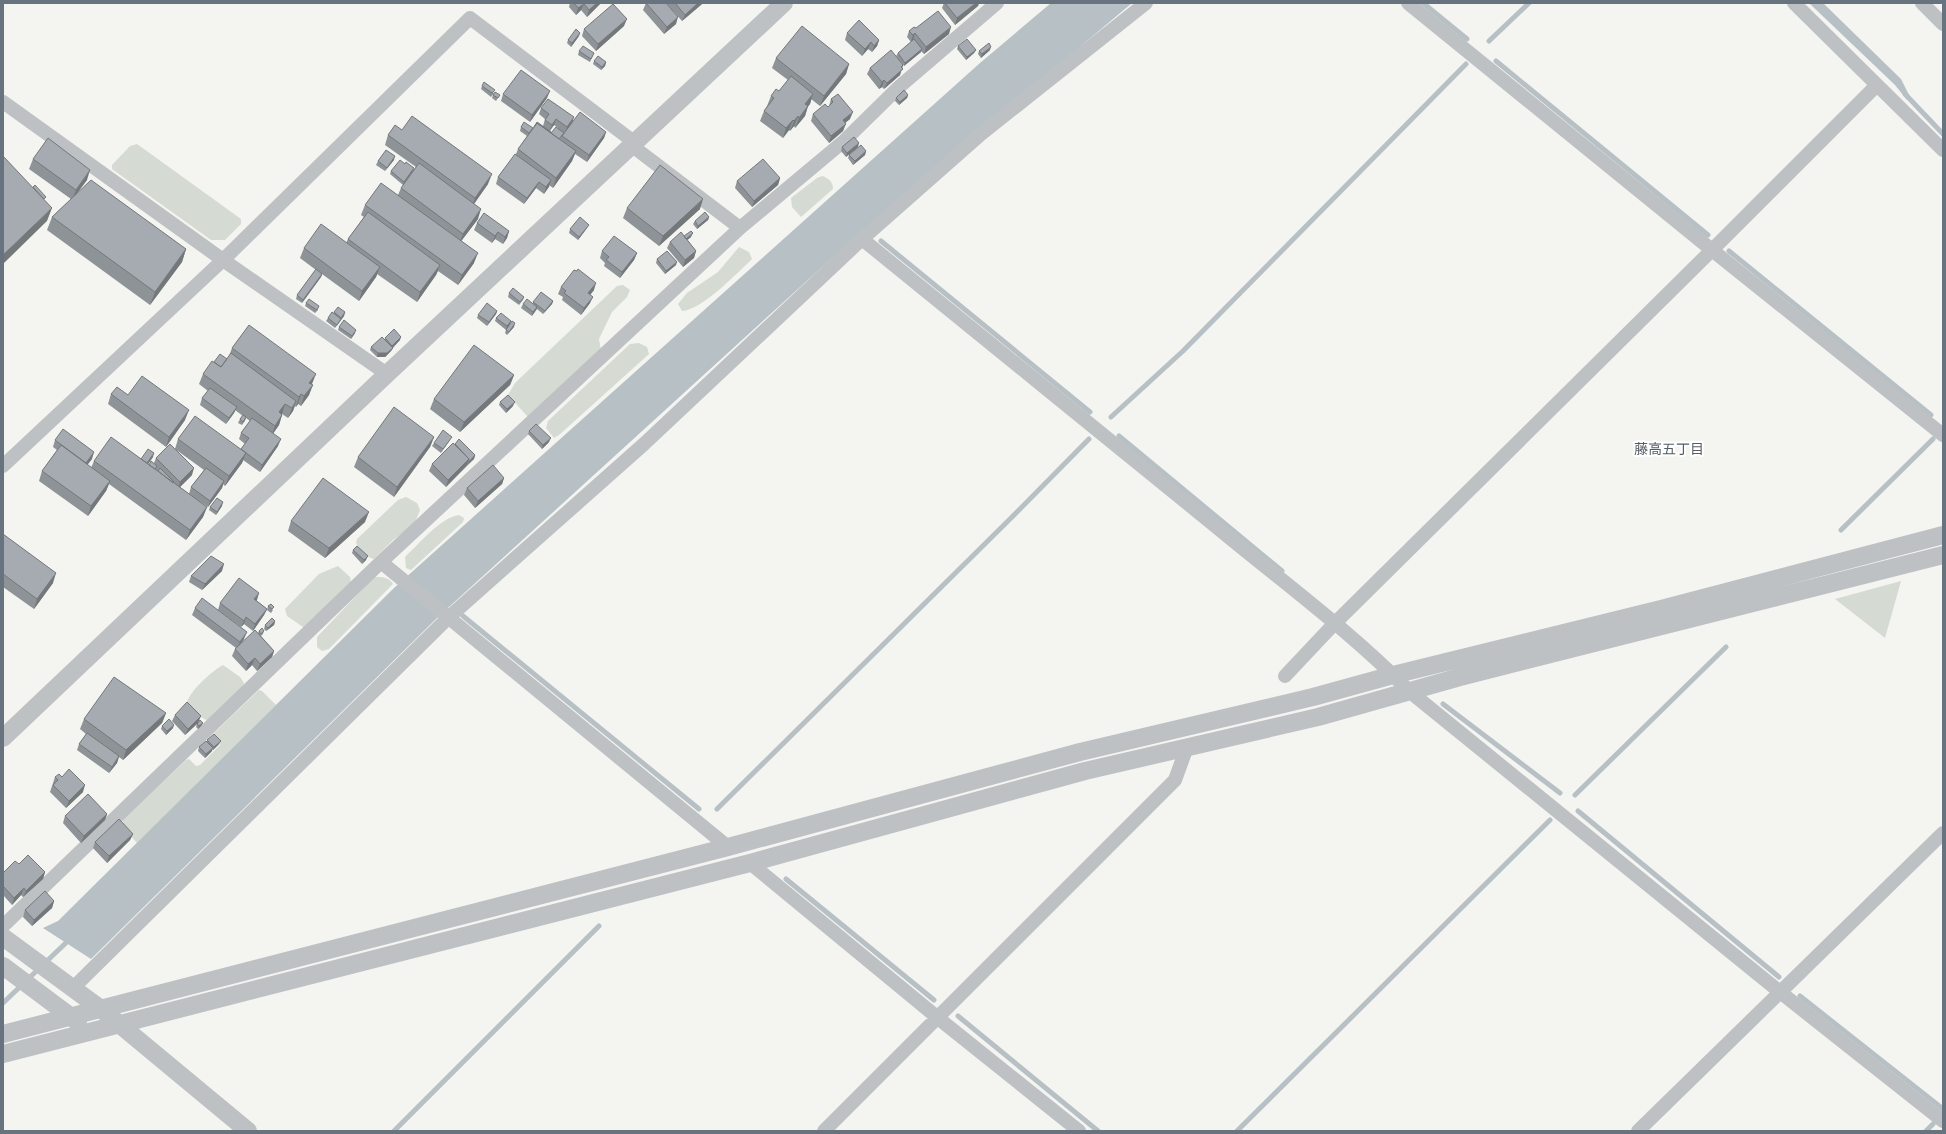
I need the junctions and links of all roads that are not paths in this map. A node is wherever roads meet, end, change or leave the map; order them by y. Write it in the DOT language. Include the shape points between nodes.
graph roads {
  1 [pos="784,3"];
  2 [pos="997,3"];
  3 [pos="1146,3"];
  4 [pos="1408,3"];
  5 [pos="1794,3"];
  6 [pos="1922,3"];
  7 [pos="1943,24"];
  8 [pos="1877,84"];
  9 [pos="3,102"];
  10 [pos="632,144"];
  11 [pos="1943,150"];
  12 [pos="740,228"];
  13 [pos="862,239"];
  14 [pos="1712,250"];
  15 [pos="223,260"];
  16 [pos="387,374"];
  17 [pos="1943,435"];
  18 [pos="3,466"];
  19 [pos="1943,535"];
  20 [pos="1943,555"];
  21 [pos="381,562"];
  22 [pos="448,618"];
  23 [pos="1334,624"];
  24 [pos="1393,675"];
  25 [pos="1285,676"];
  26 [pos="1409,691"];
  27 [pos="3,738"];
  28 [pos="1187,747"];
  29 [pos="1943,833"];
  30 [pos="728,847"];
  31 [pos="750,862"];
  32 [pos="3,926"];
  33 [pos="9,942"];
  34 [pos="3,966"];
  35 [pos="73,988"];
  36 [pos="1780,992"];
  37 [pos="101,1009"];
  38 [pos="65,1012"];
  39 [pos="938,1018"];
  40 [pos="120,1024"];
  41 [pos="92,1032"];
  42 [pos="3,1034"];
  43 [pos="3,1054"];
  44 [pos="1943,1122"];
  45 [pos="1943,1125"];
  46 [pos="248,1131"];
  47 [pos="824,1131"];
  48 [pos="1079,1131"];
  49 [pos="1638,1131"];
  50 [pos="1937,1131"];
  1 -- 10 [label="street"];
  2 -- 12 [label="street" via="899,87 844,141"];
  3 -- 13 [label="street" via="981,134"];
  4 -- 14 [label="street"];
  5 -- 8 [label="street"];
  6 -- 7 [label="street"];
  8 -- 11 [label="street"];
  8 -- 14 [label="street"];
  9 -- 15 [label="street"];
  10 -- 12 [label="street"];
  10 -- 15 [label="street" via="470,18"];
  10 -- 16 [label="street"];
  12 -- 21 [label="street"];
  13 -- 22 [label="street" via="644,444"];
  13 -- 23 [label="street"];
  14 -- 17 [label="street"];
  14 -- 23 [label="street"];
  15 -- 16 [label="street"];
  15 -- 18 [label="street"];
  16 -- 27 [label="street"];
  19 -- 24 [label="street" via="1646,613"];
  20 -- 26 [label="street"];
  21 -- 22 [label="street"];
  21 -- 32 [label="street"];
  22 -- 30 [label="street"];
  22 -- 35 [label="street"];
  23 -- 24 [label="street"];
  23 -- 25 [label="street"];
  24 -- 26 [label="street"];
  24 -- 30 [label="street" via="1313,697 1080,752"];
  26 -- 28 [label="street" via="1318,717"];
  26 -- 36 [label="street"];
  28 -- 31 [label="street" via="1085,771"];
  28 -- 39 [label="street" via="1175,780"];
  29 -- 36 [label="street"];
  30 -- 37 [label="street"];
  31 -- 39 [label="street"];
  31 -- 40 [label="street"];
  33 -- 35 [label="street"];
  34 -- 38 [label="street"];
  35 -- 37 [label="street"];
  36 -- 44 [label="street"];
  36 -- 49 [label="street"];
  37 -- 38 [label="street"];
  37 -- 40 [label="street"];
  38 -- 41 [label="street"];
  38 -- 42 [label="street"];
  39 -- 47 [label="street"];
  39 -- 48 [label="street"];
  40 -- 41 [label="street"];
  40 -- 46 [label="street"];
  41 -- 43 [label="street"];
  45 -- 50 [label="street"];
}
